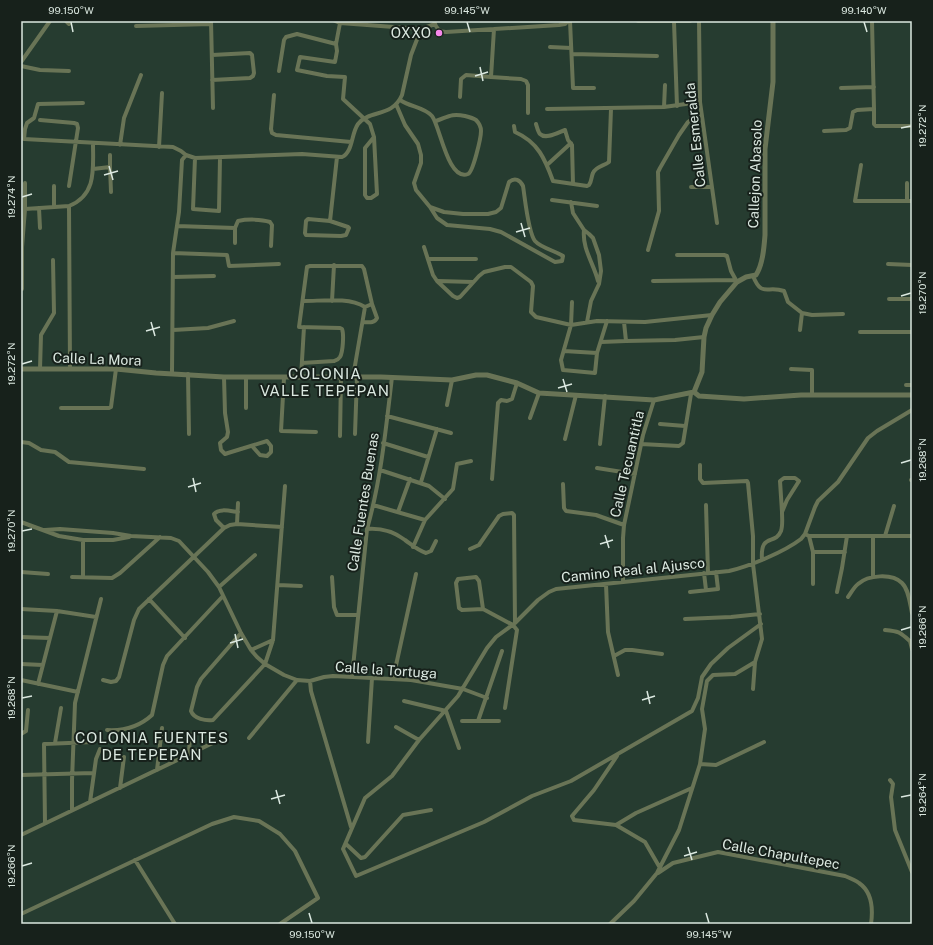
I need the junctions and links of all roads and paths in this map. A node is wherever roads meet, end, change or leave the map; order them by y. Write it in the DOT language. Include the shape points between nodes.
graph roads {
  1 [pos="49,21"];
  2 [pos="335,21"];
  3 [pos="384,21"];
  4 [pos="569,21"];
  5 [pos="638,21"];
  6 [pos="690,21"];
  7 [pos="699,21"];
  8 [pos="773,21"];
  9 [pos="872,21"];
  10 [pos="674,22"];
  11 [pos="211,23"];
  12 [pos="340,23"];
  13 [pos="435,23"];
  14 [pos="136,26"];
  15 [pos="384,26"];
  16 [pos="421,28"];
  17 [pos="494,29"];
  18 [pos="336,44"];
  19 [pos="550,47"];
  20 [pos="571,48"];
  21 [pos="572,54"];
  22 [pos="212,55"];
  23 [pos="657,56"];
  24 [pos="21,62"];
  25 [pos="21,66"];
  26 [pos="69,71"];
  27 [pos="279,71"];
  28 [pos="141,75"];
  29 [pos="491,77"];
  30 [pos="212,80"];
  31 [pos="665,85"];
  32 [pos="874,87"];
  33 [pos="594,88"];
  34 [pos="841,88"];
  35 [pos="162,93"];
  36 [pos="274,95"];
  37 [pos="460,97"];
  38 [pos="400,100"];
  39 [pos="700,102"];
  40 [pos="83,103"];
  41 [pos="396,104"];
  42 [pos="677,106"];
  43 [pos="664,107"];
  44 [pos="212,108"];
  45 [pos="547,109"];
  46 [pos="612,109"];
  47 [pos="874,109"];
  48 [pos="701,112"];
  49 [pos="528,113"];
  50 [pos="364,119"];
  51 [pos="40,120"];
  52 [pos="436,121"];
  53 [pos="536,124"];
  54 [pos="514,126"];
  55 [pos="912,126"];
  56 [pos="824,130"];
  57 [pos="374,137"];
  58 [pos="351,142"];
  59 [pos="76,143"];
  60 [pos="571,143"];
  61 [pos="93,144"];
  62 [pos="120,145"];
  63 [pos="159,147"];
  64 [pos="110,155"];
  65 [pos="186,155"];
  66 [pos="195,158"];
  67 [pos="220,158"];
  68 [pos="337,158"];
  69 [pos="547,165"];
  70 [pos="861,165"];
  71 [pos="110,167"];
  72 [pos="93,169"];
  73 [pos="25,183"];
  74 [pos="907,183"];
  75 [pos="573,184"];
  76 [pos="54,186"];
  77 [pos="69,186"];
  78 [pos="691,187"];
  79 [pos="712,187"];
  80 [pos="111,192"];
  81 [pos="552,200"];
  82 [pos="906,201"];
  83 [pos="912,201"];
  84 [pos="571,202"];
  85 [pos="69,206"];
  86 [pos="597,206"];
  87 [pos="54,207"];
  88 [pos="430,207"];
  89 [pos="39,208"];
  90 [pos="25,209"];
  91 [pos="330,221"];
  92 [pos="717,223"];
  93 [pos="177,226"];
  94 [pos="40,228"];
  95 [pos="235,228"];
  96 [pos="584,230"];
  97 [pos="235,243"];
  98 [pos="271,246"];
  99 [pos="424,247"];
  100 [pos="21,248"];
  101 [pos="648,250"];
  102 [pos="173,253"];
  103 [pos="677,255"];
  104 [pos="428,259"];
  105 [pos="476,259"];
  106 [pos="53,260"];
  107 [pos="279,264"];
  108 [pos="888,264"];
  109 [pos="334,265"];
  110 [pos="912,265"];
  111 [pos="214,276"];
  112 [pos="753,276"];
  113 [pos="173,277"];
  114 [pos="438,281"];
  115 [pos="653,281"];
  116 [pos="736,281"];
  117 [pos="473,282"];
  118 [pos="599,284"];
  119 [pos="22,289"];
  120 [pos="889,299"];
  121 [pos="912,299"];
  122 [pos="304,301"];
  123 [pos="332,301"];
  124 [pos="572,302"];
  125 [pos="372,304"];
  126 [pos="365,307"];
  127 [pos="802,313"];
  128 [pos="712,314"];
  129 [pos="843,314"];
  130 [pos="234,321"];
  131 [pos="363,322"];
  132 [pos="587,322"];
  133 [pos="607,322"];
  134 [pos="624,322"];
  135 [pos="571,325"];
  136 [pos="304,327"];
  137 [pos="173,330"];
  138 [pos="800,330"];
  139 [pos="860,332"];
  140 [pos="912,332"];
  141 [pos="704,337"];
  142 [pos="626,341"];
  143 [pos="601,342"];
  144 [pos="564,351"];
  145 [pos="598,353"];
  146 [pos="302,363"];
  147 [pos="21,369"];
  148 [pos="40,369"];
  149 [pos="70,369"];
  150 [pos="116,369"];
  151 [pos="790,369"];
  152 [pos="172,373"];
  153 [pos="188,374"];
  154 [pos="224,377"];
  155 [pos="246,377"];
  156 [pos="301,377"];
  157 [pos="341,377"];
  158 [pos="355,377"];
  159 [pos="392,377"];
  160 [pos="284,378"];
  161 [pos="452,380"];
  162 [pos="517,383"];
  163 [pos="906,385"];
  164 [pos="912,385"];
  165 [pos="539,393"];
  166 [pos="692,393"];
  167 [pos="576,395"];
  168 [pos="812,395"];
  169 [pos="912,395"];
  170 [pos="605,396"];
  171 [pos="654,400"];
  172 [pos="447,405"];
  173 [pos="61,408"];
  174 [pos="246,408"];
  175 [pos="912,410"];
  176 [pos="387,416"];
  177 [pos="530,418"];
  178 [pos="660,424"];
  179 [pos="686,426"];
  180 [pos="437,429"];
  181 [pos="316,432"];
  182 [pos="451,433"];
  183 [pos="189,434"];
  184 [pos="356,434"];
  185 [pos="340,436"];
  186 [pos="565,439"];
  187 [pos="21,442"];
  188 [pos="383,443"];
  189 [pos="600,444"];
  190 [pos="641,444"];
  191 [pos="252,446"];
  192 [pos="428,457"];
  193 [pos="471,462"];
  194 [pos="700,465"];
  195 [pos="597,468"];
  196 [pos="144,469"];
  197 [pos="380,470"];
  198 [pos="634,474"];
  199 [pos="410,479"];
  200 [pos="492,479"];
  201 [pos="421,482"];
  202 [pos="563,484"];
  203 [pos="285,486"];
  204 [pos="445,499"];
  205 [pos="238,503"];
  206 [pos="373,505"];
  207 [pos="706,505"];
  208 [pos="894,506"];
  209 [pos="238,512"];
  210 [pos="398,512"];
  211 [pos="782,512"];
  212 [pos="425,520"];
  213 [pos="21,522"];
  214 [pos="237,524"];
  215 [pos="624,526"];
  216 [pos="282,527"];
  217 [pos="224,528"];
  218 [pos="366,529"];
  219 [pos="45,530"];
  220 [pos="807,535"];
  221 [pos="131,536"];
  222 [pos="847,536"];
  223 [pos="873,536"];
  224 [pos="885,536"];
  225 [pos="912,536"];
  226 [pos="160,537"];
  227 [pos="83,540"];
  228 [pos="436,541"];
  229 [pos="413,547"];
  230 [pos="470,549"];
  231 [pos="813,552"];
  232 [pos="845,552"];
  233 [pos="255,554"];
  234 [pos="193,556"];
  235 [pos="762,560"];
  236 [pos="753,564"];
  237 [pos="21,572"];
  238 [pos="716,572"];
  239 [pos="706,573"];
  240 [pos="48,574"];
  241 [pos="416,574"];
  242 [pos="72,577"];
  243 [pos="83,577"];
  244 [pos="332,577"];
  245 [pos="873,577"];
  246 [pos="623,582"];
  247 [pos="606,584"];
  248 [pos="813,584"];
  249 [pos="278,585"];
  250 [pos="301,586"];
  251 [pos="219,587"];
  252 [pos="706,590"];
  253 [pos="690,592"];
  254 [pos="837,592"];
  255 [pos="223,596"];
  256 [pos="848,597"];
  257 [pos="101,599"];
  258 [pos="149,599"];
  259 [pos="21,609"];
  260 [pos="483,609"];
  261 [pos="57,611"];
  262 [pos="912,613"];
  263 [pos="760,614"];
  264 [pos="358,615"];
  265 [pos="96,617"];
  266 [pos="684,619"];
  267 [pos="514,624"];
  268 [pos="761,624"];
  269 [pos="885,630"];
  270 [pos="241,633"];
  271 [pos="21,637"];
  272 [pos="50,638"];
  273 [pos="185,638"];
  274 [pos="273,640"];
  275 [pos="911,642"];
  276 [pos="912,649"];
  277 [pos="251,650"];
  278 [pos="502,651"];
  279 [pos="662,654"];
  280 [pos="614,656"];
  281 [pos="755,662"];
  282 [pos="21,664"];
  283 [pos="265,664"];
  284 [pos="43,665"];
  285 [pos="618,675"];
  286 [pos="352,677"];
  287 [pos="372,678"];
  288 [pos="394,679"];
  289 [pos="21,680"];
  290 [pos="103,680"];
  291 [pos="297,680"];
  292 [pos="310,681"];
  293 [pos="38,684"];
  294 [pos="463,688"];
  295 [pos="753,690"];
  296 [pos="78,692"];
  297 [pos="487,698"];
  298 [pos="404,701"];
  299 [pos="61,708"];
  300 [pos="505,708"];
  301 [pos="28,710"];
  302 [pos="446,711"];
  303 [pos="462,721"];
  304 [pos="478,721"];
  305 [pos="499,721"];
  306 [pos="396,727"];
  307 [pos="162,728"];
  308 [pos="107,730"];
  309 [pos="21,734"];
  310 [pos="190,734"];
  311 [pos="249,738"];
  312 [pos="419,740"];
  313 [pos="217,741"];
  314 [pos="93,742"];
  315 [pos="368,742"];
  316 [pos="764,742"];
  317 [pos="74,743"];
  318 [pos="55,744"];
  319 [pos="459,748"];
  320 [pos="100,749"];
  321 [pos="189,754"];
  322 [pos="618,754"];
  323 [pos="124,757"];
  324 [pos="700,764"];
  325 [pos="157,770"];
  326 [pos="93,773"];
  327 [pos="72,774"];
  328 [pos="21,775"];
  329 [pos="44,775"];
  330 [pos="890,780"];
  331 [pos="120,788"];
  332 [pos="692,788"];
  333 [pos="90,802"];
  334 [pos="72,810"];
  335 [pos="431,810"];
  336 [pos="45,823"];
  337 [pos="616,825"];
  338 [pos="352,828"];
  339 [pos="21,835"];
  340 [pos="346,844"];
  341 [pos="135,860"];
  342 [pos="660,868"];
  343 [pos="912,872"];
  344 [pos="657,873"];
  345 [pos="21,914"];
  346 [pos="619,916"];
  347 [pos="175,924"];
  348 [pos="280,924"];
  349 [pos="610,924"];
  350 [pos="615,924"];
  351 [pos="871,924"];
  1 -- 24 [label="street"];
  2 -- 12 [label="street"];
  3 -- 15 [label="street"];
  4 -- 17 [label="street" via="559,25"];
  4 -- 20 [label="street"];
  5 -- 10 [label="street"];
  6 -- 10 [label="street"];
  7 -- 39 [label="street, Calle Esmeralda"];
  8 -- 112 [label="street, Callejon Abasolo" via="773,82 765,150 765,235 758,271"];
  9 -- 32 [label="street"];
  10 -- 42 [label="street"];
  11 -- 14 [label="street"];
  11 -- 22 [label="street"];
  12 -- 15 [label="street"];
  12 -- 18 [label="street"];
  13 -- 16 [label="street"];
  13 -- 17 [label="street" via="441,32"];
  15 -- 16 [label="street"];
  16 -- 38 [label="street" via="411,55"];
  17 -- 29 [label="street"];
  18 -- 27 [label="street" via="297,34 286,36"];
  18 -- 50 [label="street" via="335,62 300,57 297,70 345,77 343,99"];
  19 -- 20 [label="street"];
  20 -- 21 [label="street"];
  21 -- 23 [label="street"];
  21 -- 33 [label="street" via="573,88"];
  22 -- 30 [label="street"];
  22 -- 30 [label="street" via="250,54 254,73 250,78"];
  25 -- 26 [label="street" via="40,70"];
  28 -- 62 [label="street" via="124,118"];
  29 -- 37 [label="street" via="466,75 462,79"];
  29 -- 49 [label="street" via="526,81"];
  30 -- 44 [label="street"];
  31 -- 43 [label="street"];
  32 -- 34 [label="street"];
  32 -- 47 [label="street"];
  35 -- 63 [label="street"];
  36 -- 58 [label="street" via="272,133"];
  38 -- 41 [label="street"];
  38 -- 52 [label="street" via="424,110"];
  39 -- 42 [label="street"];
  39 -- 48 [label="street, Calle Esmeralda"];
  40 -- 59 [label="street" via="38,104 34,118 27,123 25,129 26,140"];
  41 -- 50 [label="street"];
  41 -- 88 [label="street" via="405,125 418,144 421,163 414,183 416,190"];
  42 -- 43 [label="street"];
  43 -- 46 [label="street"];
  45 -- 46 [label="street"];
  46 -- 75 [label="street" via="609,162 595,169 589,185"];
  47 -- 55 [label="street" via="876,126"];
  47 -- 56 [label="street" via="853,112 852,125 846,130"];
  48 -- 79 [label="street, Calle Esmeralda"];
  48 -- 101 [label="street" via="688,122 658,172 659,211"];
  50 -- 57 [label="street" via="370,124"];
  50 -- 58 [label="street" via="358,123"];
  51 -- 59 [label="street" via="77,124"];
  52 -- 52 [label="street" via="453,167 461,175 467,175 474,166 481,131 479,124 472,118 456,114"];
  53 -- 60 [label="street" via="540,134 544,136 565,130"];
  54 -- 69 [label="street" via="515,132 538,148"];
  57 -- 57 [label="street" via="378,194 367,198 365,148"];
  58 -- 68 [label="street" via="347,155"];
  59 -- 61 [label="street"];
  59 -- 77 [label="street"];
  60 -- 69 [label="street"];
  60 -- 75 [label="street"];
  61 -- 62 [label="street"];
  61 -- 72 [label="street"];
  62 -- 63 [label="street"];
  63 -- 65 [label="street" via="173,147"];
  64 -- 71 [label="street"];
  65 -- 66 [label="street"];
  65 -- 93 [label="street" via="182,160"];
  66 -- 67 [label="street"];
  66 -- 67 [label="street" via="193,209 219,210"];
  67 -- 68 [label="street" via="302,154"];
  68 -- 91 [label="street"];
  69 -- 75 [label="street" via="553,181"];
  70 -- 82 [label="street" via="856,201"];
  71 -- 72 [label="street"];
  71 -- 80 [label="street"];
  72 -- 85 [label="street" via="90,187 84,196"];
  73 -- 90 [label="street"];
  74 -- 82 [label="street"];
  76 -- 87 [label="street"];
  78 -- 79 [label="street"];
  79 -- 92 [label="street, Calle Esmeralda"];
  81 -- 84 [label="street"];
  82 -- 83 [label="street"];
  84 -- 86 [label="street"];
  84 -- 96 [label="street" via="573,213"];
  85 -- 87 [label="street"];
  85 -- 149 [label="street"];
  87 -- 89 [label="street"];
  88 -- 88 [label="street" via="463,214 496,212 501,208 509,182 517,180 523,186 529,223 535,241 560,254 563,259 555,262 501,232 446,225"];
  89 -- 90 [label="street"];
  89 -- 94 [label="street"];
  90 -- 100 [label="street"];
  91 -- 91 [label="street" via="308,219 304,233 346,235 348,227"];
  93 -- 95 [label="street"];
  93 -- 102 [label="street"];
  95 -- 97 [label="street"];
  95 -- 98 [label="street" via="236,222 243,220 270,222"];
  96 -- 118 [label="street" via="585,248"];
  96 -- 118 [label="street" via="590,234 597,247 601,271"];
  99 -- 104 [label="street"];
  100 -- 119 [label="street"];
  102 -- 107 [label="street" via="227,255 229,266"];
  102 -- 113 [label="street"];
  103 -- 116 [label="street" via="727,256"];
  104 -- 105 [label="street"];
  104 -- 114 [label="street"];
  106 -- 148 [label="street" via="54,313 41,334"];
  108 -- 110 [label="street"];
  109 -- 122 [label="street" via="307,267"];
  109 -- 123 [label="street"];
  109 -- 125 [label="street" via="362,266"];
  111 -- 113 [label="street"];
  112 -- 116 [label="street"];
  112 -- 127 [label="street" via="757,286 764,290 784,291 788,302"];
  113 -- 137 [label="street"];
  114 -- 117 [label="street"];
  114 -- 117 [label="street" via="457,298"];
  115 -- 116 [label="street"];
  116 -- 128 [label="street"];
  117 -- 135 [label="street" via="484,272 511,267 528,278 533,286 533,315"];
  118 -- 132 [label="street" via="591,300"];
  120 -- 121 [label="street"];
  122 -- 123 [label="street"];
  122 -- 136 [label="street" via="299,327"];
  123 -- 126 [label="street" via="359,303"];
  124 -- 135 [label="street"];
  125 -- 126 [label="street"];
  125 -- 131 [label="street" via="377,318 373,322"];
  126 -- 131 [label="street"];
  127 -- 129 [label="street"];
  127 -- 138 [label="street"];
  128 -- 134 [label="street"];
  128 -- 141 [label="street"];
  130 -- 137 [label="street" via="208,328"];
  131 -- 158 [label="street"];
  132 -- 133 [label="street"];
  132 -- 135 [label="street"];
  133 -- 134 [label="street"];
  133 -- 143 [label="street"];
  134 -- 142 [label="street"];
  135 -- 144 [label="street"];
  136 -- 146 [label="street"];
  136 -- 146 [label="street" via="340,328 344,334 338,360"];
  137 -- 152 [label="street"];
  139 -- 140 [label="street"];
  141 -- 142 [label="street"];
  141 -- 166 [label="street" via="702,372"];
  142 -- 143 [label="street"];
  143 -- 145 [label="street"];
  144 -- 145 [label="street"];
  144 -- 145 [label="street" via="561,360 563,370 595,373"];
  146 -- 156 [label="street"];
  147 -- 148 [label="street, Calle La Mora"];
  148 -- 149 [label="street, Calle La Mora"];
  149 -- 150 [label="street, Calle La Mora"];
  150 -- 152 [label="street, Calle La Mora"];
  150 -- 173 [label="street" via="111,407"];
  151 -- 168 [label="street" via="812,370"];
  152 -- 153 [label="street, Calle La Mora"];
  153 -- 154 [label="street, Calle La Mora"];
  153 -- 183 [label="street"];
  154 -- 155 [label="street, Calle La Mora"];
  154 -- 191 [label="street" via="228,432 220,444 221,450 225,454"];
  155 -- 160 [label="street, Calle La Mora"];
  155 -- 174 [label="street"];
  156 -- 157 [label="street, Calle La Mora"];
  156 -- 160 [label="street, Calle La Mora"];
  157 -- 158 [label="street, Calle La Mora"];
  157 -- 185 [label="street"];
  158 -- 159 [label="street, Calle La Mora"];
  158 -- 184 [label="street"];
  159 -- 161 [label="street, Calle La Mora"];
  159 -- 176 [label="street, Calle Fuentes Buenas"];
  160 -- 181 [label="street" via="281,431"];
  161 -- 162 [label="street, Calle La Mora" via="487,375"];
  161 -- 172 [label="street"];
  162 -- 165 [label="street, Calle La Mora"];
  162 -- 200 [label="street" via="512,399 501,400 498,403"];
  163 -- 164 [label="street"];
  165 -- 167 [label="street"];
  165 -- 177 [label="street"];
  166 -- 168 [label="street" via="699,396 744,399"];
  166 -- 171 [label="street"];
  166 -- 179 [label="street"];
  167 -- 170 [label="street"];
  167 -- 186 [label="street"];
  168 -- 169 [label="street"];
  170 -- 171 [label="street"];
  170 -- 189 [label="street"];
  171 -- 190 [label="street, Calle Tecuantitla"];
  175 -- 220 [label="street" via="868,438 838,482 818,501"];
  176 -- 180 [label="street"];
  176 -- 188 [label="street, Calle Fuentes Buenas"];
  178 -- 179 [label="street"];
  179 -- 190 [label="street" via="683,443 679,446"];
  180 -- 182 [label="street"];
  180 -- 192 [label="street"];
  187 -- 196 [label="street" via="29,443 41,450 55,452 69,462"];
  188 -- 192 [label="street"];
  188 -- 197 [label="street, Calle Fuentes Buenas"];
  190 -- 198 [label="street, Calle Tecuantitla"];
  191 -- 191 [label="street" via="267,441 272,446 272,452 267,456 260,455"];
  192 -- 201 [label="street"];
  193 -- 204 [label="street" via="457,464 453,489"];
  194 -- 236 [label="street" via="700,480 703,483 747,481 753,536"];
  195 -- 198 [label="street"];
  197 -- 199 [label="street"];
  197 -- 206 [label="street, Calle Fuentes Buenas"];
  198 -- 215 [label="street, Calle Tecuantitla"];
  199 -- 201 [label="street"];
  199 -- 210 [label="street"];
  201 -- 204 [label="street"];
  202 -- 215 [label="street" via="566,511 596,515"];
  203 -- 216 [label="street"];
  204 -- 212 [label="street"];
  205 -- 209 [label="street"];
  206 -- 210 [label="street"];
  206 -- 218 [label="street, Calle Fuentes Buenas"];
  207 -- 239 [label="street"];
  208 -- 224 [label="street"];
  209 -- 214 [label="street"];
  209 -- 217 [label="street" via="216,511 216,520"];
  210 -- 212 [label="street"];
  211 -- 211 [label="street" via="781,480 797,479 798,483"];
  211 -- 235 [label="street" via="782,530 764,543"];
  212 -- 229 [label="street"];
  213 -- 219 [label="street"];
  214 -- 216 [label="street"];
  214 -- 217 [label="street"];
  215 -- 246 [label="street, Calle Tecuantitla"];
  216 -- 249 [label="street"];
  217 -- 234 [label="street"];
  218 -- 229 [label="street" via="393,532"];
  218 -- 264 [label="street, Calle Fuentes Buenas"];
  219 -- 221 [label="street" via="84,530"];
  219 -- 227 [label="street" via="59,536"];
  220 -- 222 [label="street"];
  220 -- 231 [label="street"];
  220 -- 235 [label="street, Camino Real al Ajusco"];
  221 -- 226 [label="street, Calle la Tortuga"];
  221 -- 227 [label="street" via="113,540"];
  222 -- 223 [label="street"];
  222 -- 232 [label="street"];
  223 -- 224 [label="street"];
  223 -- 245 [label="street"];
  224 -- 225 [label="street"];
  226 -- 234 [label="street, Calle la Tortuga" via="179,541"];
  226 -- 243 [label="street" via="112,578"];
  227 -- 243 [label="street"];
  228 -- 229 [label="street" via="431,551 426,553"];
  230 -- 267 [label="street" via="479,545 499,516 512,513"];
  231 -- 232 [label="street"];
  231 -- 248 [label="street"];
  232 -- 254 [label="street"];
  233 -- 251 [label="street"];
  234 -- 251 [label="street, Calle la Tortuga"];
  234 -- 258 [label="street"];
  235 -- 236 [label="street, Camino Real al Ajusco"];
  236 -- 238 [label="street, Camino Real al Ajusco"];
  236 -- 263 [label="street"];
  237 -- 240 [label="street"];
  238 -- 239 [label="street, Camino Real al Ajusco"];
  238 -- 252 [label="street" via="718,589"];
  239 -- 246 [label="street, Camino Real al Ajusco"];
  239 -- 252 [label="street"];
  241 -- 288 [label="street"];
  242 -- 243 [label="street"];
  244 -- 264 [label="street" via="334,607 337,614"];
  245 -- 256 [label="street" via="857,584"];
  245 -- 262 [label="street" via="896,579 903,584"];
  246 -- 247 [label="street, Camino Real al Ajusco"];
  247 -- 267 [label="street, Camino Real al Ajusco" via="549,592"];
  247 -- 280 [label="street" via="608,632"];
  249 -- 250 [label="street"];
  249 -- 274 [label="street"];
  251 -- 255 [label="street, Calle la Tortuga"];
  252 -- 253 [label="street"];
  255 -- 270 [label="street, Calle la Tortuga"];
  255 -- 273 [label="street"];
  257 -- 265 [label="street"];
  258 -- 273 [label="street"];
  258 -- 290 [label="street" via="139,609 134,620 120,677 111,682"];
  259 -- 261 [label="street"];
  260 -- 260 [label="street" via="479,581 476,577 458,579 456,583 459,608"];
  260 -- 267 [label="street"];
  261 -- 265 [label="street"];
  261 -- 272 [label="street"];
  263 -- 266 [label="street" via="731,618"];
  263 -- 268 [label="street"];
  264 -- 286 [label="street, Calle Fuentes Buenas"];
  265 -- 296 [label="street"];
  267 -- 294 [label="street, Camino Real al Ajusco" via="496,637 487,648"];
  267 -- 300 [label="street" via="517,630"];
  268 -- 281 [label="street" via="762,639"];
  268 -- 322 [label="street" via="710,664 702,677 698,698 692,711"];
  269 -- 275 [label="street" via="904,634"];
  270 -- 277 [label="street, Calle la Tortuga"];
  270 -- 283 [label="street" via="201,679 193,702 192,715 204,720 213,720"];
  271 -- 272 [label="street"];
  272 -- 284 [label="street"];
  273 -- 308 [label="street" via="167,656 163,665 152,715 128,729"];
  274 -- 277 [label="street"];
  274 -- 283 [label="street"];
  275 -- 276 [label="street"];
  277 -- 283 [label="street, Calle la Tortuga"];
  278 -- 297 [label="street"];
  279 -- 280 [label="street" via="625,650"];
  280 -- 285 [label="street"];
  281 -- 295 [label="street"];
  281 -- 324 [label="street" via="735,674 713,675 707,680 702,709 705,729"];
  282 -- 284 [label="street"];
  283 -- 291 [label="street, Calle la Tortuga" via="284,676"];
  284 -- 293 [label="street"];
  286 -- 287 [label="street, Calle la Tortuga"];
  286 -- 292 [label="street, Calle la Tortuga" via="324,677"];
  287 -- 288 [label="street, Calle la Tortuga"];
  287 -- 315 [label="street"];
  288 -- 294 [label="street, Calle la Tortuga"];
  289 -- 293 [label="street"];
  291 -- 292 [label="street, Calle la Tortuga"];
  291 -- 311 [label="street"];
  292 -- 338 [label="street"];
  293 -- 296 [label="street"];
  294 -- 297 [label="street, Calle la Tortuga"];
  294 -- 302 [label="street, Camino Real al Ajusco"];
  296 -- 317 [label="street" via="74,715"];
  297 -- 304 [label="street"];
  298 -- 302 [label="street"];
  299 -- 318 [label="street"];
  301 -- 309 [label="street" via="26,731"];
  302 -- 312 [label="street, Camino Real al Ajusco"];
  302 -- 319 [label="street"];
  303 -- 304 [label="street"];
  304 -- 305 [label="street"];
  306 -- 312 [label="street"];
  307 -- 325 [label="street"];
  310 -- 321 [label="street"];
  312 -- 338 [label="street, Camino Real al Ajusco" via="392,776 365,798"];
  313 -- 321 [label="street"];
  314 -- 317 [label="street"];
  316 -- 324 [label="street" via="716,765"];
  317 -- 318 [label="street"];
  317 -- 327 [label="street"];
  318 -- 329 [label="street" via="45,743 43,746"];
  320 -- 326 [label="street"];
  321 -- 325 [label="street"];
  322 -- 337 [label="street" via="594,790 572,816 574,820"];
  322 -- 340 [label="street, Camino Real al Ajusco" via="571,781 532,796 484,822 356,876 343,849"];
  323 -- 331 [label="street"];
  324 -- 332 [label="street"];
  325 -- 331 [label="street"];
  326 -- 327 [label="street"];
  326 -- 333 [label="street"];
  327 -- 329 [label="street"];
  327 -- 334 [label="street"];
  328 -- 329 [label="street"];
  329 -- 336 [label="street"];
  330 -- 343 [label="street" via="893,784 891,797 895,830"];
  331 -- 333 [label="street"];
  332 -- 337 [label="street" via="636,813"];
  332 -- 342 [label="street" via="679,830"];
  333 -- 334 [label="street"];
  334 -- 336 [label="street"];
  335 -- 340 [label="street" via="403,815 365,857 361,858"];
  336 -- 339 [label="street"];
  337 -- 342 [label="street" via="645,842"];
  338 -- 340 [label="street, Camino Real al Ajusco"];
  341 -- 345 [label="street"];
  341 -- 347 [label="street"];
  341 -- 348 [label="street" via="212,824 234,817 259,822 280,834 295,851 318,898"];
  342 -- 344 [label="street"];
  344 -- 346 [label="street"];
  344 -- 351 [label="street, Calle Chapultepec" via="673,863 718,852 845,876 861,883 869,895 872,907"];
  346 -- 349 [label="street"];
  346 -- 350 [label="street"];
}
